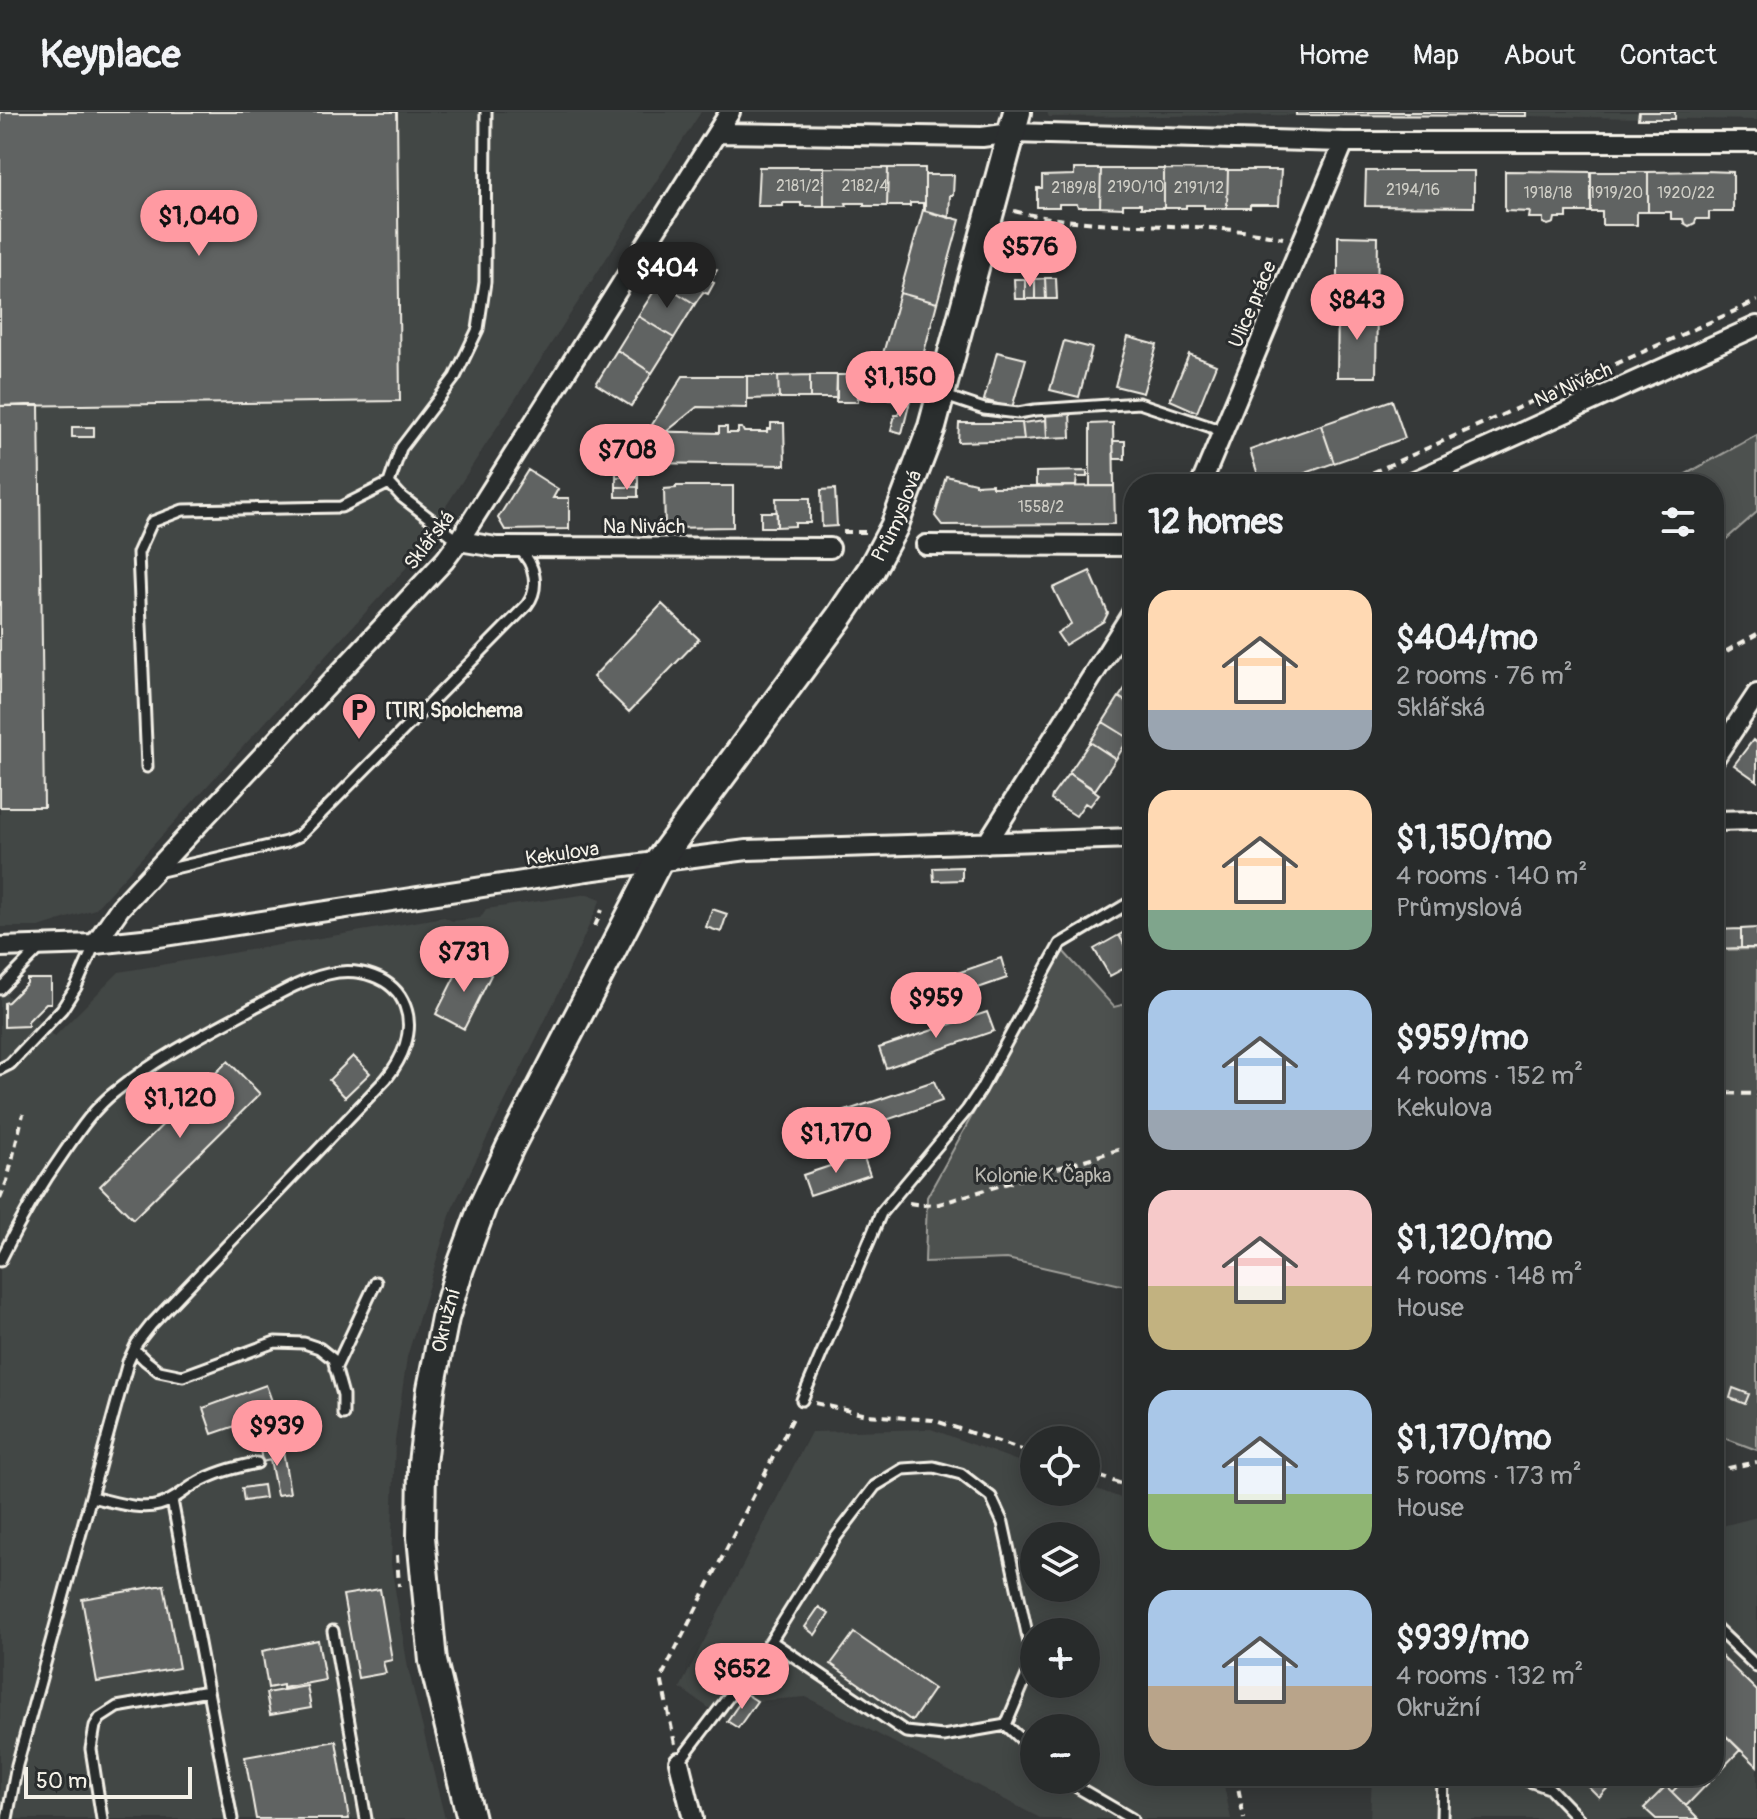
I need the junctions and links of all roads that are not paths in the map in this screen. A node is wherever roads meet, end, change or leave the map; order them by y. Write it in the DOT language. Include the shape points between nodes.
graph roads {
  1 [pos="486,112"];
  2 [pos="730,112"];
  3 [pos="1014,123"];
  4 [pos="717,133"];
  5 [pos="1344,142"];
  6 [pos="1757,142"];
  7 [pos="1757,326"];
  8 [pos="941,394"];
  9 [pos="1223,431"];
  10 [pos="1205,474"];
  11 [pos="1430,474"];
  12 [pos="389,483"];
  13 [pos="459,541"];
  14 [pos="926,545"];
  15 [pos="1124,546"];
  16 [pos="517,548"];
  17 [pos="830,548"];
  18 [pos="1124,626"];
  19 [pos="1757,694"];
  20 [pos="1724,744"];
  21 [pos="147,767"];
  22 [pos="1757,820"];
  23 [pos="1724,821"];
  24 [pos="1124,838"];
  25 [pos="987,843"];
  26 [pos="658,862"];
  27 [pos="152,873"];
  28 [pos="1124,906"];
  29 [pos="95,944"];
  30 [pos="0,947"];
  31 [pos="41,947"];
  32 [pos="0,989"];
  33 [pos="0,1069"];
  34 [pos="0,1261"];
  35 [pos="376,1282"];
  36 [pos="134,1349"];
  37 [pos="335,1369"];
  38 [pos="802,1400"];
  39 [pos="343,1414"];
  40 [pos="257,1463"];
  41 [pos="91,1497"];
  42 [pos="172,1500"];
  43 [pos="333,1631"];
  44 [pos="1724,1636"];
  45 [pos="771,1641"];
  46 [pos="1757,1667"];
  47 [pos="208,1691"];
  48 [pos="1006,1725"];
  49 [pos="1020,1738"];
  50 [pos="679,1762"];
  51 [pos="1443,1786"];
  52 [pos="1543,1786"];
  53 [pos="1089,1794"];
  54 [pos="7,1819"];
  55 [pos="102,1819"];
  56 [pos="232,1819"];
  57 [pos="366,1819"];
  58 [pos="471,1819"];
  59 [pos="693,1819"];
  60 [pos="1132,1819"];
  61 [pos="1442,1819"];
  62 [pos="1579,1819"];
  1 -- 12 [label="lane" via="485,282 478,329 455,377 401,448"];
  2 -- 4 [label="street, Sklářská"];
  3 -- 4 [label="street" via="982,137"];
  3 -- 5 [label="street"];
  3 -- 8 [label="street, Průmyslová"];
  4 -- 13 [label="street, Sklářská"];
  5 -- 6 [label="street"];
  5 -- 9 [label="street, Ulice práce"];
  7 -- 11 [label="street, Na Nivách"];
  8 -- 9 [label="lane" via="984,409 1018,413 1139,403"];
  8 -- 26 [label="street, Průmyslová" via="910,489 871,570"];
  9 -- 10 [label="street, Ulice práce"];
  12 -- 13 [label="lane"];
  12 -- 21 [label="lane" via="341,507 183,510 152,522 138,553"];
  13 -- 16 [label="street, Na Nivách"];
  13 -- 27 [label="street, Sklářská"];
  14 -- 15 [label="street"];
  16 -- 17 [label="street, Na Nivách"];
  16 -- 27 [label="lane" via="532,568 531,599 299,836"];
  18 -- 25 [label="street"];
  19 -- 20 [label="street"];
  22 -- 23 [label="street"];
  24 -- 25 [label="street, Kekulova"];
  25 -- 26 [label="street, Kekulova" via="747,850"];
  26 -- 29 [label="street, Kekulova"];
  26 -- 58 [label="street, Okružní" via="483,1205 445,1318 431,1389 421,1537 433,1661"];
  27 -- 29 [label="street, Sklářská"];
  28 -- 38 [label="lane" via="1060,944 981,1089 881,1213"];
  29 -- 31 [label="street, Kekulova"];
  29 -- 33 [label="lane" via="62,1009"];
  30 -- 31 [label="street, Kekulova"];
  31 -- 32 [label="lane"];
  34 -- 36 [label="lane" via="38,1190 80,1129 115,1091 187,1043 303,983 351,971 383,980 395,989 409,1015 396,1066"];
  35 -- 37 [label="lane"];
  36 -- 37 [label="lane" via="159,1371 183,1376 275,1342 304,1343 333,1359"];
  36 -- 41 [label="lane"];
  37 -- 39 [label="lane"];
  40 -- 42 [label="lane" via="217,1473"];
  41 -- 42 [label="lane" via="142,1507"];
  41 -- 54 [label="lane"];
  42 -- 47 [label="lane"];
  43 -- 57 [label="lane"];
  44 -- 46 [label="lane"];
  45 -- 48 [label="lane" via="906,1732 943,1736"];
  45 -- 48 [label="lane" via="875,1486 903,1469 934,1467 961,1474 991,1497 1003,1523 1033,1661"];
  45 -- 50 [label="lane"];
  47 -- 55 [label="lane" via="117,1707 100,1718 91,1749"];
  47 -- 56 [label="lane"];
  48 -- 49 [label="lane"];
  50 -- 59 [label="street"];
  51 -- 61 [label="lane"];
  52 -- 62 [label="lane"];
  53 -- 60 [label="lane"];
}
